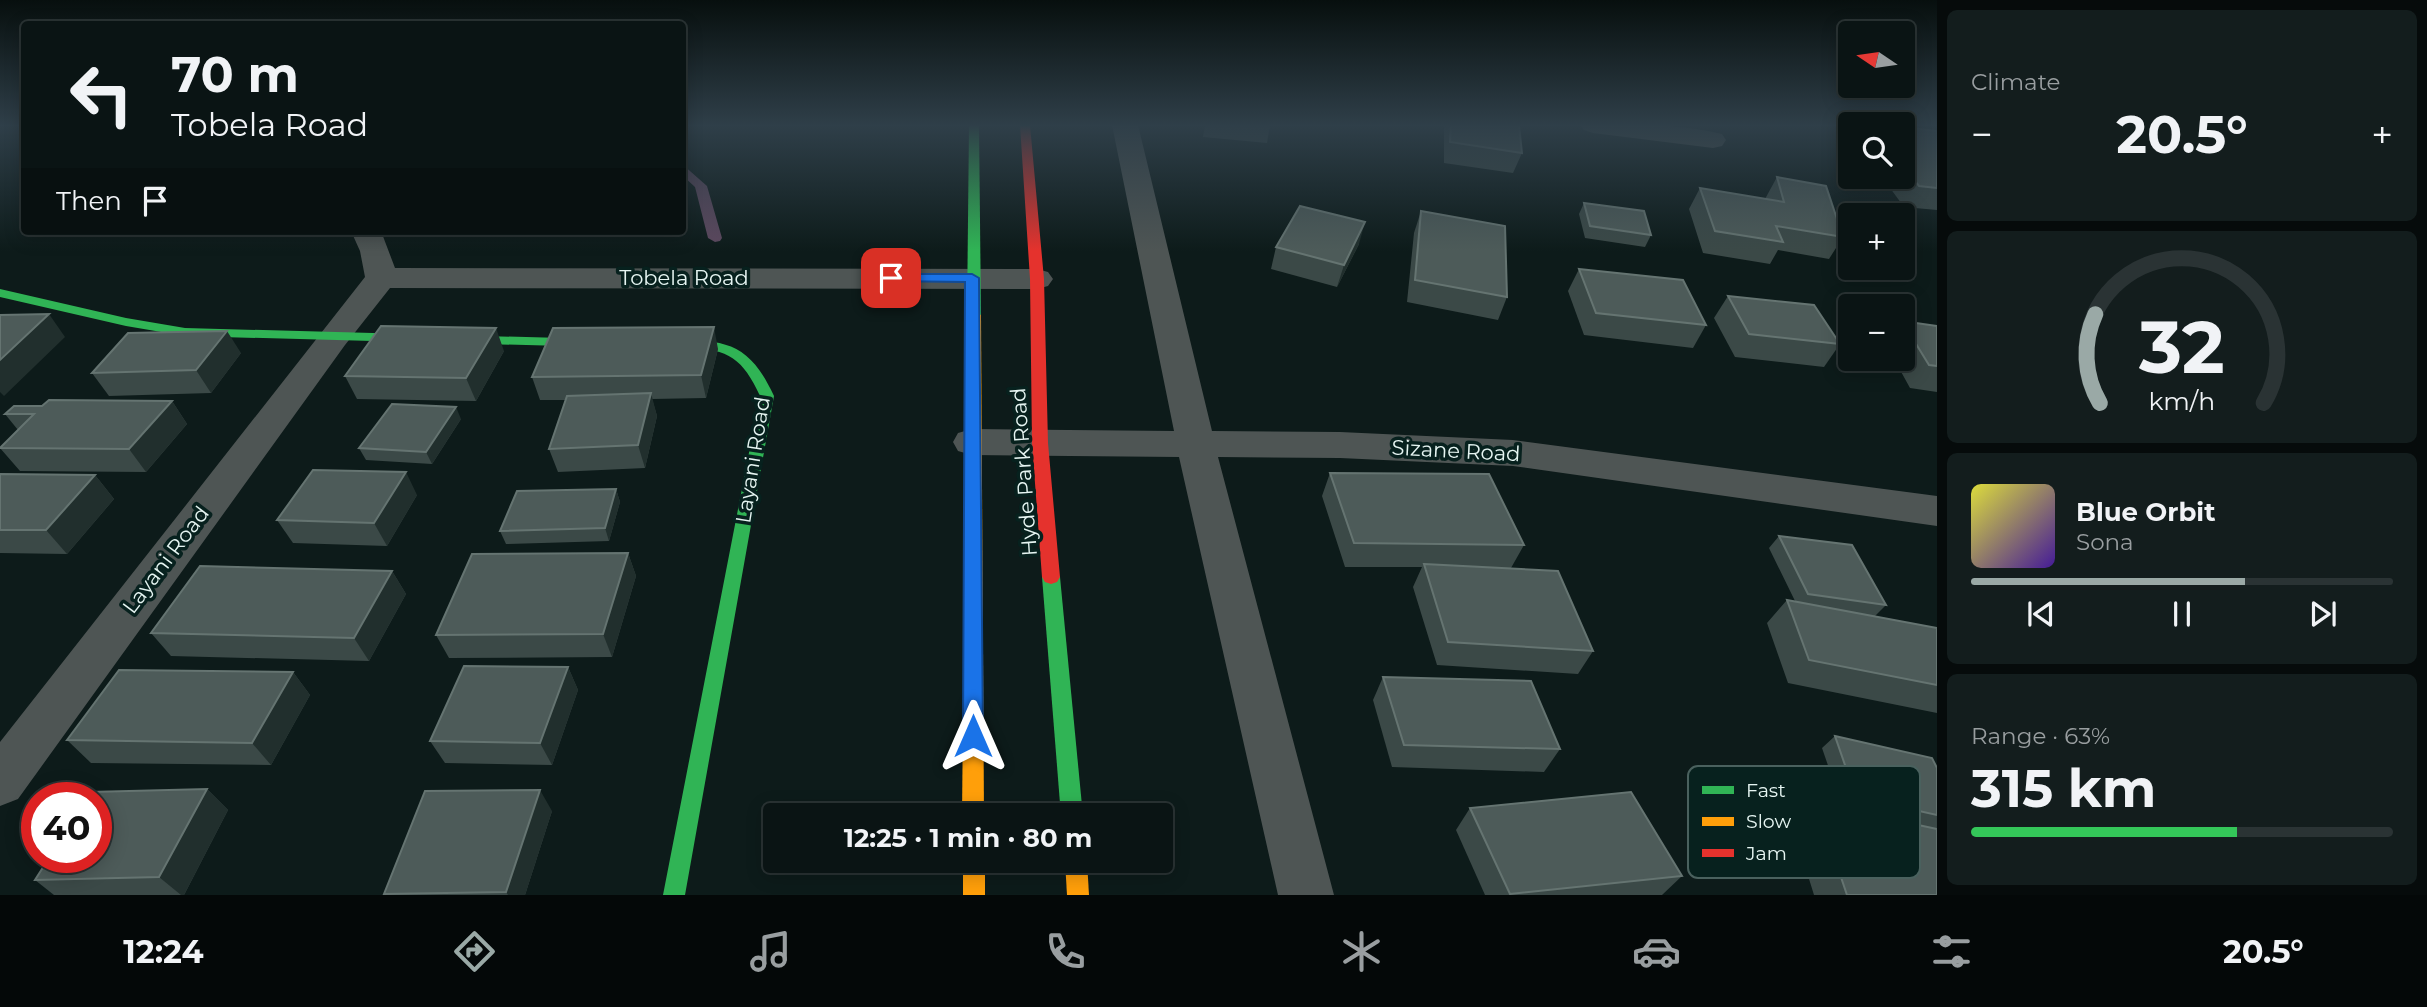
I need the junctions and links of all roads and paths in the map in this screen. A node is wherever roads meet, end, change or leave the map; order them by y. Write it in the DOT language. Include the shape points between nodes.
graph roads {
  1 [pos="973,167"];
  2 [pos="1028,167"];
  3 [pos="1134,167"];
  4 [pos="368,235"];
  5 [pos="381,278"];
  6 [pos="972,278"];
  7 [pos="1037,279"];
  8 [pos="0,293"];
  9 [pos="333,338"];
  10 [pos="617,343"];
  11 [pos="644,344"];
  12 [pos="972,442"];
  13 [pos="1040,443"];
  14 [pos="1196,444"];
  15 [pos="1937,511"];
  16 [pos="0,782"];
  17 [pos="973,803"];
  18 [pos="1071,803"];
  19 [pos="974,873"];
  20 [pos="1077,873"];
  21 [pos="674,895"];
  22 [pos="974,895"];
  23 [pos="1078,895"];
  24 [pos="1306,895"];
  1 -- 6 [label="street"];
  2 -- 7 [label="street, Hyde Park Road"];
  3 -- 14 [label="street"];
  4 -- 5 [label="street"];
  5 -- 6 [label="street, Tobela Road"];
  5 -- 9 [label="street, Layani Road"];
  6 -- 7 [label="street, Tobela Road"];
  6 -- 12 [label="street"];
  7 -- 13 [label="street, Hyde Park Road"];
  8 -- 9 [label="street" via="185,332"];
  9 -- 10 [label="street"];
  9 -- 16 [label="street, Layani Road"];
  11 -- 21 [label="street, Layani Road" via="734,350 750,359 767,396"];
  12 -- 13 [label="street, Sizane Road"];
  12 -- 17 [label="street"];
  13 -- 14 [label="street, Sizane Road"];
  13 -- 18 [label="street, Hyde Park Road"];
  14 -- 15 [label="street, Sizane Road" via="1340,444 1513,453"];
  14 -- 24 [label="street"];
  19 -- 22 [label="street"];
  20 -- 23 [label="street"];
}
